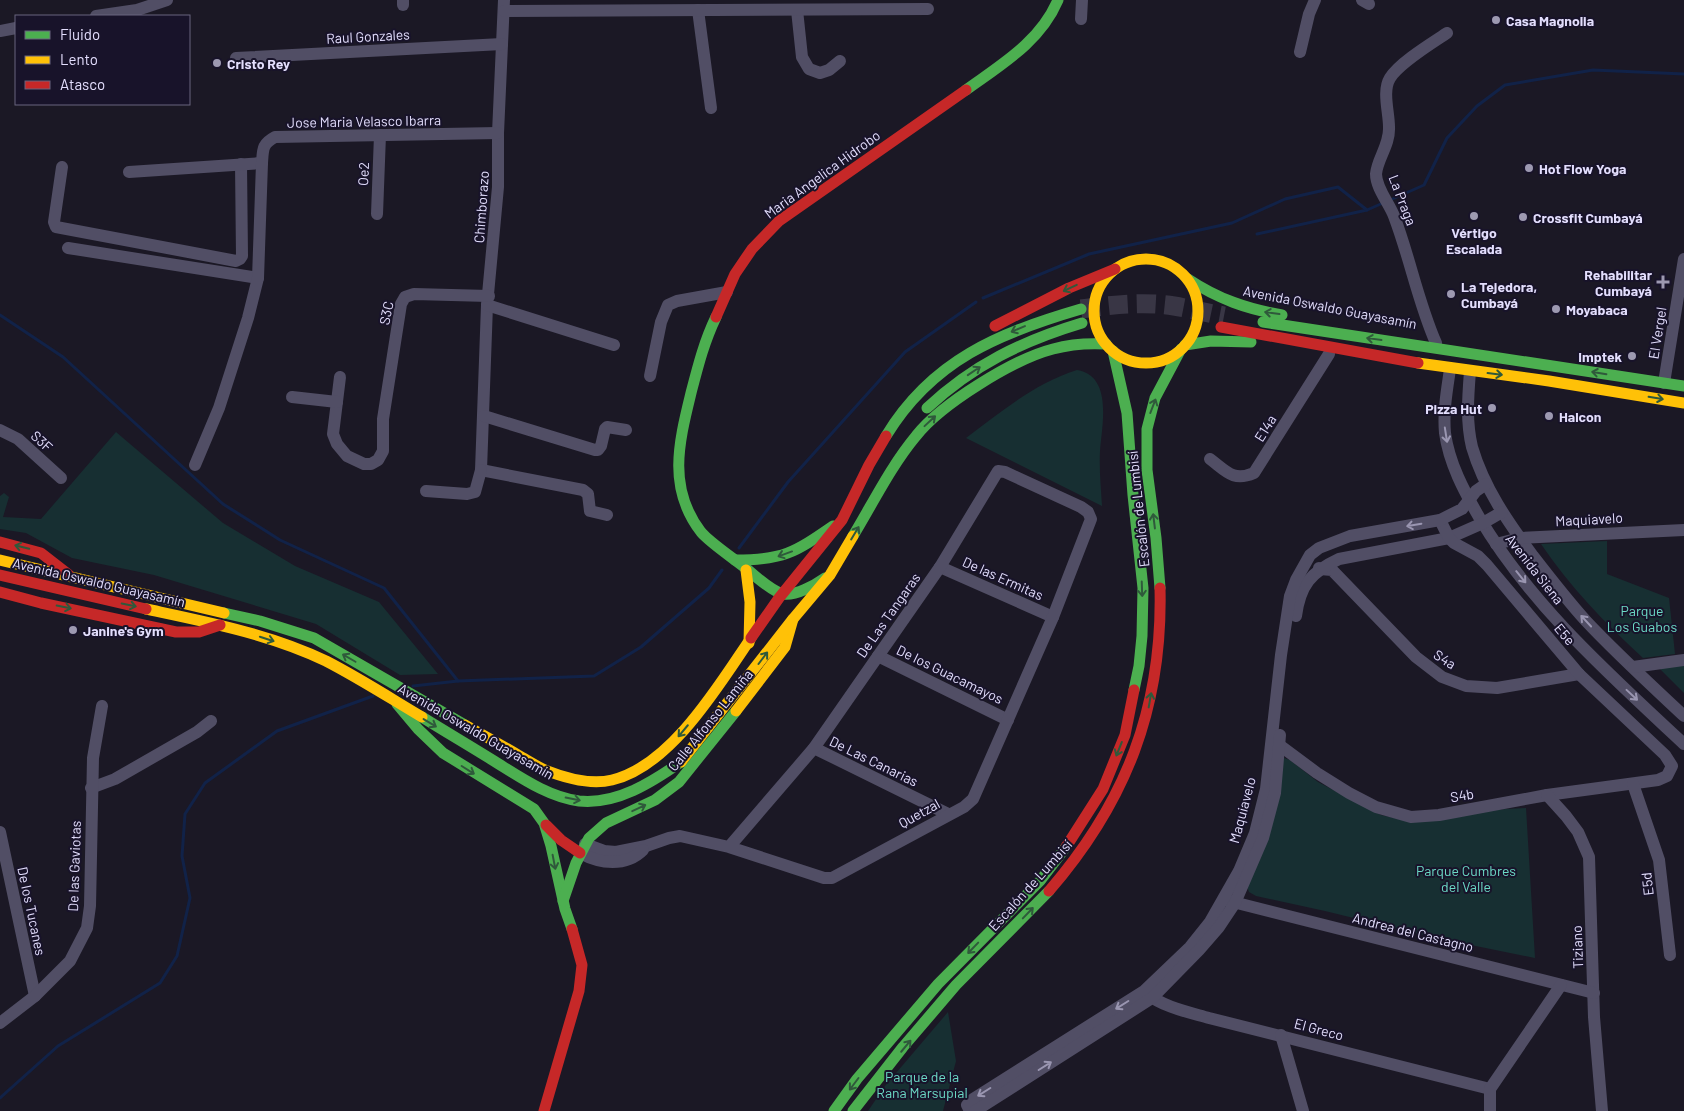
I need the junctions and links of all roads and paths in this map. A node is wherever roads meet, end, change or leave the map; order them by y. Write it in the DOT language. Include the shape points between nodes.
graph roads {
  1 [pos="167,0"];
  2 [pos="1058,0"];
  3 [pos="1082,0"];
  4 [pos="1315,0"];
  5 [pos="504,5"];
  6 [pos="928,9"];
  7 [pos="698,10"];
  8 [pos="797,10"];
  9 [pos="103,15"];
  10 [pos="1081,18"];
  11 [pos="15,28"];
  12 [pos="0,31"];
  13 [pos="1447,33"];
  14 [pos="502,44"];
  15 [pos="1300,52"];
  16 [pos="236,58"];
  17 [pos="840,61"];
  18 [pos="711,108"];
  19 [pos="498,133"];
  20 [pos="380,135"];
  21 [pos="262,163"];
  22 [pos="241,164"];
  23 [pos="62,167"];
  24 [pos="129,172"];
  25 [pos="377,214"];
  26 [pos="68,248"];
  27 [pos="1684,259"];
  28 [pos="1115,269"];
  29 [pos="1186,277"];
  30 [pos="258,278"];
  31 [pos="727,292"];
  32 [pos="488,301"];
  33 [pos="1081,309"];
  34 [pos="1082,323"];
  35 [pos="983,333"];
  36 [pos="1436,344"];
  37 [pos="614,345"];
  38 [pos="1110,347"];
  39 [pos="1183,347"];
  40 [pos="1474,353"];
  41 [pos="1329,354"];
  42 [pos="1449,369"];
  43 [pos="1470,371"];
  44 [pos="650,376"];
  45 [pos="340,378"];
  46 [pos="1664,383"];
  47 [pos="1684,386"];
  48 [pos="292,397"];
  49 [pos="336,402"];
  50 [pos="1684,403"];
  51 [pos="484,416"];
  52 [pos="885,418"];
  53 [pos="0,430"];
  54 [pos="626,430"];
  55 [pos="1210,459"];
  56 [pos="195,465"];
  57 [pos="869,465"];
  58 [pos="481,470"];
  59 [pos="890,474"];
  60 [pos="61,478"];
  61 [pos="1486,484"];
  62 [pos="426,491"];
  63 [pos="1469,500"];
  64 [pos="1088,512"];
  65 [pos="1502,512"];
  66 [pos="607,515"];
  67 [pos="842,520"];
  68 [pos="1440,520"];
  69 [pos="1483,523"];
  70 [pos="1684,530"];
  71 [pos="1449,538"];
  72 [pos="1520,538"];
  73 [pos="0,542"];
  74 [pos="1327,544"];
  75 [pos="1496,544"];
  76 [pos="1310,555"];
  77 [pos="734,559"];
  78 [pos="0,560"];
  79 [pos="940,567"];
  80 [pos="1329,567"];
  81 [pos="746,570"];
  82 [pos="0,575"];
  83 [pos="830,575"];
  84 [pos="70,576"];
  85 [pos="47,587"];
  86 [pos="0,592"];
  87 [pos="783,594"];
  88 [pos="41,603"];
  89 [pos="1053,617"];
  90 [pos="793,620"];
  91 [pos="220,625"];
  92 [pos="749,644"];
  93 [pos="878,656"];
  94 [pos="1684,660"];
  95 [pos="1632,667"];
  96 [pos="1579,674"];
  97 [pos="392,699"];
  98 [pos="102,706"];
  99 [pos="1684,716"];
  100 [pos="1008,720"];
  101 [pos="211,721"];
  102 [pos="1275,742"];
  103 [pos="1684,744"];
  104 [pos="814,748"];
  105 [pos="1672,766"];
  106 [pos="1633,784"];
  107 [pos="91,788"];
  108 [pos="1547,795"];
  109 [pos="948,814"];
  110 [pos="544,823"];
  111 [pos="0,832"];
  112 [pos="582,848"];
  113 [pos="729,848"];
  114 [pos="1230,901"];
  115 [pos="563,902"];
  116 [pos="1670,955"];
  117 [pos="1561,985"];
  118 [pos="1594,993"];
  119 [pos="1148,995"];
  120 [pos="35,996"];
  121 [pos="0,1023"];
  122 [pos="1281,1035"];
  123 [pos="1490,1089"];
  124 [pos="544,1111"];
  125 [pos="834,1111"];
  126 [pos="853,1111"];
  127 [pos="970,1111"];
  128 [pos="974,1111"];
  129 [pos="1303,1111"];
  130 [pos="1490,1111"];
  131 [pos="1602,1111"];
  1 -- 9 [label="street" via="138,10"];
  2 -- 31 [label="main road, Maria Angelica Hidrobo" via="1053,14 1034,40 779,221 752,249"];
  3 -- 10 [label="street"];
  4 -- 15 [label="street"];
  5 -- 7 [label="street"];
  5 -- 14 [label="street, Chimborazo"];
  6 -- 8 [label="street"];
  7 -- 8 [label="street"];
  7 -- 18 [label="street"];
  8 -- 17 [label="street" via="800,51 809,69 820,73 830,70"];
  11 -- 12 [label="street"];
  13 -- 36 [label="street, La Praga" via="1397,69 1387,84 1389,136 1376,175 1399,229"];
  14 -- 16 [label="street, Raul Gonzales"];
  14 -- 19 [label="street, Chimborazo"];
  19 -- 20 [label="street, Jose Maria Velasco Ibarra"];
  19 -- 32 [label="street, Chimborazo" via="498,186"];
  20 -- 21 [label="street, Jose Maria Velasco Ibarra" via="275,137 266,142"];
  20 -- 25 [label="street, Oe2"];
  21 -- 22 [label="street"];
  21 -- 30 [label="street, Jose Maria Velasco Ibarra"];
  22 -- 23 [label="street" via="242,256 236,260 56,226"];
  22 -- 24 [label="street"];
  26 -- 30 [label="street"];
  27 -- 46 [label="street, El Vergel"];
  28 -- 29 [label="main road" via="1139,259 1152,259 1170,265"];
  28 -- 35 [label="main road, one-way" via="1069,288"];
  28 -- 38 [label="main road" via="1103,281 1096,297 1094,314 1098,330"];
  36 -- 29 [label="main road, Avenida Oswaldo Guayasamín, one-way" via="1390,331 1248,310 1207,292"];
  29 -- 39 [label="main road" via="1198,304 1193,332"];
  30 -- 56 [label="street, Jose Maria Velasco Ibarra" via="220,408"];
  31 -- 44 [label="street" via="668,305 661,322"];
  31 -- 77 [label="main road, Maria Angelica Hidrobo" via="704,343 680,436 678,459 679,482 690,513 702,533"];
  32 -- 37 [label="street, S3C"];
  32 -- 49 [label="street, S3C" via="414,294 405,297 401,304 383,419 383,451 378,460 371,464 356,461 337,444 333,434"];
  32 -- 51 [label="street, Chimborazo"];
  33 -- 57 [label="main road, Avenida Oswaldo Guayasamín, one-way" via="1024,326 987,343 938,375 911,400"];
  59 -- 34 [label="main road, Avenida Oswaldo Guayasamín, one-way" via="912,426 947,390 992,359 1032,339"];
  36 -- 40 [label="main road, Avenida Oswaldo Guayasamín"];
  38 -- 39 [label="main road" via="1125,358 1140,362 1169,357"];
  59 -- 38 [label="main road, Avenida Oswaldo Guayasamín, one-way" via="916,435 972,388 1052,349 1085,343"];
  38 -- 125 [label="main road, Escalón de Lumbisí, one-way" via="1127,413 1143,588 1140,666 1125,735 1103,789 1061,854 1040,881 938,984"];
  39 -- 41 [label="main road, Avenida Oswaldo Guayasamín" via="1211,341 1243,341"];
  126 -- 39 [label="main road, Escalón de Lumbisí, one-way" via="957,984 1068,869 1099,827 1120,789 1146,720 1160,636 1161,585 1146,454 1147,428 1158,394"];
  40 -- 42 [label="main road, Avenida Oswaldo Guayasamín, one-way" via="1248,320 1223,322"];
  46 -- 40 [label="main road, Avenida Oswaldo Guayasamín, one-way"];
  41 -- 42 [label="main road, Avenida Oswaldo Guayasamín"];
  41 -- 55 [label="street, E14a" via="1254,473 1244,478 1237,477"];
  42 -- 43 [label="main road, Avenida Oswaldo Guayasamín"];
  42 -- 63 [label="street, Avenida Siena, one-way" via="1445,400 1446,433 1457,473"];
  43 -- 50 [label="main road, Avenida Oswaldo Guayasamín, one-way"];
  43 -- 61 [label="street, Avenida Siena" via="1468,423"];
  45 -- 49 [label="street"];
  46 -- 47 [label="main road, Avenida Oswaldo Guayasamín"];
  48 -- 49 [label="street"];
  51 -- 54 [label="street" via="595,450 601,446 607,427"];
  51 -- 58 [label="street, Chimborazo"];
  52 -- 57 [label="main road, Avenida Oswaldo Guayasamín"];
  53 -- 60 [label="street, S3F" via="18,439"];
  57 -- 67 [label="main road, Avenida Oswaldo Guayasamín"];
  58 -- 62 [label="street, Chimborazo" via="475,492"];
  58 -- 66 [label="street" via="583,490 588,494 590,511"];
  83 -- 59 [label="main road, Avenida Oswaldo Guayasamín, one-way"];
  61 -- 63 [label="street, Maquiavelo"];
  61 -- 65 [label="street, Avenida Siena"];
  63 -- 68 [label="street, Maquiavelo" via="1460,510"];
  63 -- 69 [label="street, Avenida Siena"];
  64 -- 79 [label="street, De Las Tangaras" via="998,471"];
  64 -- 89 [label="street, Quetzal" via="1091,519"];
  65 -- 69 [label="street"];
  65 -- 72 [label="street, Avenida Siena"];
  67 -- 77 [label="main road, one-way" via="782,556 761,560"];
  67 -- 87 [label="main road, Avenida Oswaldo Guayasamín"];
  68 -- 71 [label="street"];
  68 -- 74 [label="street, Maquiavelo, one-way" via="1350,536"];
  69 -- 71 [label="street"];
  69 -- 75 [label="street, Avenida Siena"];
  70 -- 72 [label="street, Maquiavelo"];
  71 -- 80 [label="street"];
  71 -- 96 [label="street, E5e" via="1487,565"];
  72 -- 75 [label="street, Maquiavelo"];
  95 -- 72 [label="street, Avenida Siena, one-way" via="1574,607"];
  84 -- 73 [label="main road, one-way" via="40,553"];
  74 -- 76 [label="street, Maquiavelo"];
  74 -- 80 [label="street, S4a"];
  75 -- 103 [label="street, Avenida Siena, one-way" via="1573,637"];
  76 -- 80 [label="street, S4a"];
  76 -- 102 [label="street, Maquiavelo" via="1290,596"];
  77 -- 81 [label="main road, Maria Angelica Hidrobo"];
  78 -- 84 [label="main road, Avenida Oswaldo Guayasamín"];
  79 -- 89 [label="street, De las Ermitas"];
  79 -- 93 [label="street, De Las Tangaras"];
  80 -- 96 [label="street, S4a" via="1416,658 1442,677 1466,686 1496,688"];
  80 -- 102 [label="street, Maquiavelo" via="1305,584 1298,600"];
  81 -- 87 [label="main road, Maria Angelica Hidrobo"];
  81 -- 92 [label="main road" via="750,602"];
  82 -- 85 [label="main road, Avenida Oswaldo Guayasamín"];
  83 -- 87 [label="main road" via="806,590"];
  83 -- 90 [label="main road, Avenida Oswaldo Guayasamín"];
  92 -- 84 [label="main road, Avenida Oswaldo Guayasamín, one-way" via="668,748 628,774 598,782 572,779 544,770 314,638 260,621"];
  85 -- 88 [label="main road"];
  85 -- 91 [label="main road, Avenida Oswaldo Guayasamín, one-way"];
  86 -- 88 [label="main road"];
  87 -- 92 [label="main road, Avenida Oswaldo Guayasamín"];
  88 -- 91 [label="main road, one-way" via="176,632 199,632"];
  89 -- 100 [label="street, Quetzal"];
  97 -- 90 [label="main road, Avenida Oswaldo Guayasamín, one-way" via="529,782 562,797 581,801 607,800 652,782 681,762"];
  112 -- 90 [label="main road, Calle Alfonso Lamiña, one-way" via="606,823 654,800 679,782 778,658"];
  91 -- 97 [label="main road, Avenida Oswaldo Guayasamín, one-way" via="272,640 325,661"];
  93 -- 100 [label="street, De los Guacamayos"];
  93 -- 104 [label="street, De Las Tangaras"];
  94 -- 95 [label="street"];
  95 -- 99 [label="street, Avenida Siena"];
  96 -- 105 [label="street, E5e"];
  97 -- 110 [label="main road, one-way" via="443,753 527,804"];
  98 -- 107 [label="street, De las Gaviotas"];
  100 -- 109 [label="street, Quetzal" via="973,799"];
  101 -- 107 [label="street" via="115,779"];
  102 -- 108 [label="street, S4b" via="1349,793 1376,807 1411,816 1439,815"];
  102 -- 114 [label="street, Maquiavelo" via="1255,832"];
  104 -- 109 [label="street, De Las Canarias"];
  104 -- 113 [label="street, De Las Tangaras"];
  105 -- 106 [label="street, S4b" via="1664,778"];
  106 -- 108 [label="street, S4b"];
  106 -- 116 [label="street, E5d" via="1659,860"];
  107 -- 120 [label="street, De las Gaviotas" via="87,928 70,962"];
  108 -- 118 [label="street, Tiziano" via="1578,832 1589,857"];
  109 -- 113 [label="street, Quetzal" via="832,878"];
  110 -- 112 [label="main road" via="561,840"];
  110 -- 115 [label="main road, one-way"];
  111 -- 120 [label="street, De los Tucanes"];
  112 -- 113 [label="street, Quetzal" via="599,861 616,862 637,856 646,846 680,836"];
  112 -- 115 [label="main road, Calle Alfonso Lamiña"];
  114 -- 117 [label="street, Andrea del Castagno"];
  114 -- 119 [label="street, Maquiavelo"];
  115 -- 124 [label="main road" via="580,955 582,972"];
  117 -- 118 [label="street, Andrea del Castagno"];
  117 -- 123 [label="street"];
  118 -- 131 [label="street, Tiziano"];
  119 -- 122 [label="street, El Greco" via="1173,1007"];
  119 -- 127 [label="street, Maquiavelo, one-way" via="973,1099 967,1105"];
  128 -- 119 [label="street, Maquiavelo, one-way"];
  120 -- 121 [label="street, De las Gaviotas"];
  122 -- 123 [label="street, El Greco"];
  122 -- 129 [label="street"];
  123 -- 130 [label="street"];
}
